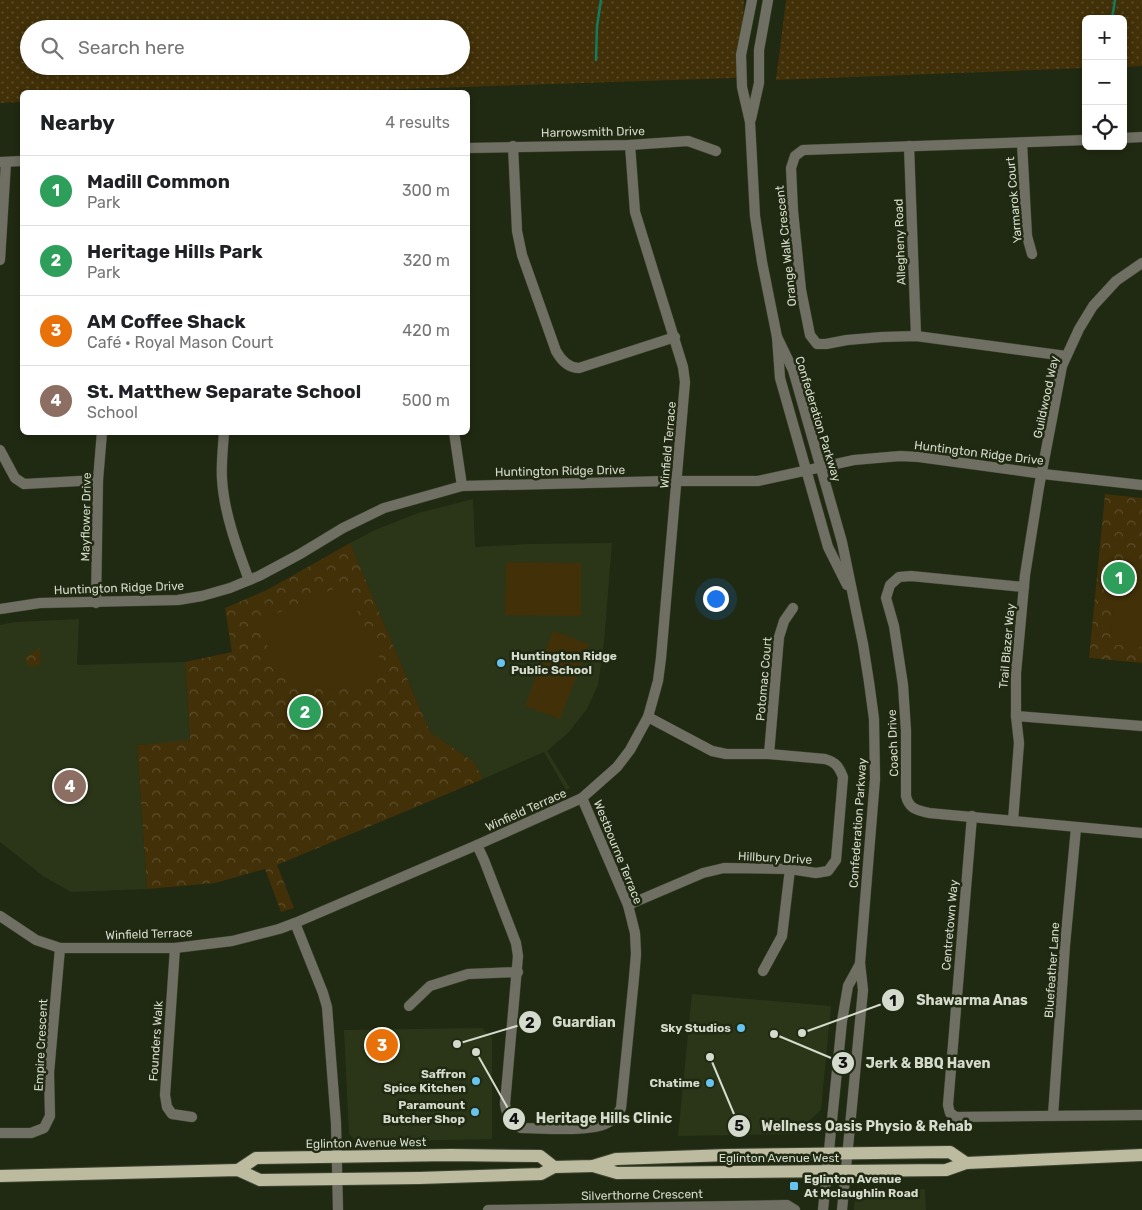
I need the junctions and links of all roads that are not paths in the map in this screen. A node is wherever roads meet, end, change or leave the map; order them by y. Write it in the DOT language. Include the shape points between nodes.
graph roads {
  1 [pos="752,0"];
  2 [pos="768,0"];
  3 [pos="750,122"];
  4 [pos="1142,137"];
  5 [pos="1127,138"];
  6 [pos="1082,140"];
  7 [pos="1022,143"];
  8 [pos="630,145"];
  9 [pos="513,146"];
  10 [pos="909,146"];
  11 [pos="470,148"];
  12 [pos="716,150"];
  13 [pos="20,161"];
  14 [pos="3,162"];
  15 [pos="1032,254"];
  16 [pos="0,260"];
  17 [pos="1142,263"];
  18 [pos="778,336"];
  19 [pos="916,336"];
  20 [pos="675,337"];
  21 [pos="1066,356"];
  22 [pos="102,435"];
  23 [pos="224,435"];
  24 [pos="454,435"];
  25 [pos="0,450"];
  26 [pos="821,468"];
  27 [pos="806,472"];
  28 [pos="1043,474"];
  29 [pos="98,480"];
  30 [pos="678,481"];
  31 [pos="1142,484"];
  32 [pos="462,486"];
  33 [pos="249,580"];
  34 [pos="1024,587"];
  35 [pos="854,597"];
  36 [pos="96,603"];
  37 [pos="793,608"];
  38 [pos="0,609"];
  39 [pos="1016,716"];
  40 [pos="648,717"];
  41 [pos="1142,726"];
  42 [pos="769,754"];
  43 [pos="582,798"];
  44 [pos="972,816"];
  45 [pos="1013,821"];
  46 [pos="1076,828"];
  47 [pos="1142,833"];
  48 [pos="477,845"];
  49 [pos="790,869"];
  50 [pos="628,905"];
  51 [pos="0,916"];
  52 [pos="295,923"];
  53 [pos="60,948"];
  54 [pos="175,948"];
  55 [pos="860,963"];
  56 [pos="763,971"];
  57 [pos="518,972"];
  58 [pos="409,1006"];
  59 [pos="1053,1115"];
  60 [pos="1142,1115"];
  61 [pos="192,1117"];
  62 [pos="0,1133"];
  63 [pos="828,1154"];
  64 [pos="848,1154"];
  65 [pos="1142,1155"];
  66 [pos="337,1157"];
  67 [pos="966,1163"];
  68 [pos="593,1166"];
  69 [pos="554,1167"];
  70 [pos="238,1170"];
  71 [pos="827,1172"];
  72 [pos="846,1172"];
  73 [pos="0,1176"];
  74 [pos="338,1179"];
  75 [pos="338,1210"];
  76 [pos="488,1210"];
  77 [pos="795,1210"];
  78 [pos="823,1210"];
  79 [pos="842,1210"];
  1 -- 3 [label="street, Confederation Parkway" via="742,56 742,87"];
  2 -- 3 [label="street, Confederation Parkway" via="759,50 759,83"];
  3 -- 18 [label="street, Confederation Parkway" via="755,216"];
  4 -- 5 [label="street"];
  6 -- 7 [label="street, Orange Walk Crescent"];
  7 -- 10 [label="street, Orange Walk Crescent"];
  7 -- 15 [label="street, Yarmarok Court" via="1027,236"];
  8 -- 9 [label="street, Harrowsmith Drive"];
  8 -- 12 [label="street, Harrowsmith Drive" via="688,141"];
  8 -- 20 [label="street, Winfield Terrace" via="635,212"];
  9 -- 11 [label="street, Harrowsmith Drive"];
  9 -- 20 [label="street" via="517,232 522,255 562,361 578,368"];
  10 -- 19 [label="street, Allegheny Road"];
  10 -- 19 [label="street, Orange Walk Crescent" via="803,150 795,156 791,168 801,290 810,335 817,344"];
  13 -- 14 [label="street"];
  14 -- 16 [label="street"];
  17 -- 21 [label="street, Guildwood Way" via="1116,281 1093,306"];
  18 -- 26 [label="street, Confederation Parkway" via="793,370"];
  18 -- 27 [label="street, Confederation Parkway" via="780,378"];
  19 -- 21 [label="street, Orange Walk Crescent"];
  20 -- 30 [label="street, Winfield Terrace" via="685,382"];
  21 -- 28 [label="street, Guildwood Way"];
  22 -- 29 [label="street, Mayflower Drive"];
  23 -- 33 [label="street" via="224,500"];
  24 -- 32 [label="street"];
  25 -- 29 [label="street" via="15,478 24,484"];
  26 -- 27 [label="street, Huntington Ridge Drive"];
  26 -- 28 [label="street, Huntington Ridge Drive" via="854,460 900,456"];
  26 -- 35 [label="street, Confederation Parkway"];
  27 -- 30 [label="street, Huntington Ridge Drive" via="758,481"];
  27 -- 35 [label="street, Confederation Parkway" via="828,547"];
  28 -- 31 [label="street, Huntington Ridge Drive"];
  28 -- 34 [label="street, Trail Blazer Way"];
  29 -- 36 [label="street, Mayflower Drive"];
  30 -- 32 [label="street, Huntington Ridge Drive"];
  30 -- 40 [label="street, Winfield Terrace" via="661,658"];
  32 -- 33 [label="street, Huntington Ridge Drive" via="384,508"];
  33 -- 36 [label="street, Huntington Ridge Drive" via="227,589 178,600"];
  34 -- 39 [label="street, Trail Blazer Way" via="1016,673"];
  34 -- 44 [label="street, Coach Drive" via="911,576 899,577 890,585 886,598 903,685 908,804 915,810"];
  35 -- 55 [label="street, Confederation Parkway" via="874,719 875,779"];
  36 -- 38 [label="street, Huntington Ridge Drive"];
  37 -- 42 [label="street, Potomac Court" via="779,637"];
  39 -- 41 [label="street"];
  39 -- 45 [label="street, Trail Blazer Way" via="1019,743"];
  40 -- 42 [label="street, Hillbury Drive" via="712,751"];
  40 -- 43 [label="street, Winfield Terrace" via="616,768"];
  42 -- 49 [label="street, Hillbury Drive" via="825,758 838,766 843,777 836,860 828,871 816,873"];
  43 -- 48 [label="street, Winfield Terrace"];
  43 -- 50 [label="street, Westbourne Terrace"];
  44 -- 45 [label="street, Coach Drive"];
  44 -- 59 [label="street, Centretown Way" via="948,1105 956,1117"];
  45 -- 46 [label="street, Coach Drive"];
  46 -- 47 [label="street, Coach Drive"];
  46 -- 59 [label="street, Bluefeather Lane"];
  48 -- 52 [label="street, Winfield Terrace"];
  48 -- 57 [label="street, Westbourne Terrace" via="516,942"];
  49 -- 50 [label="street, Hillbury Drive" via="724,868 703,873"];
  49 -- 56 [label="street" via="782,936"];
  50 -- 57 [label="street, Westbourne Terrace" via="635,934 634,978 621,1108 608,1123 595,1128 521,1128 509,1120 505,1104"];
  51 -- 53 [label="street, Winfield Terrace" via="36,940"];
  52 -- 54 [label="street, Winfield Terrace" via="232,940"];
  52 -- 66 [label="street" via="327,1007"];
  53 -- 54 [label="street, Winfield Terrace"];
  53 -- 62 [label="street, Empire Crescent" via="49,1073 50,1116 44,1128 31,1134"];
  54 -- 61 [label="street, Founders Walk" via="165,1095 172,1114"];
  55 -- 63 [label="street, Confederation Parkway" via="848,986 842,1021"];
  55 -- 64 [label="street, Confederation Parkway" via="863,990"];
  57 -- 58 [label="street" via="468,974 430,986"];
  59 -- 60 [label="street, Centretown Way"];
  63 -- 64 [label="main road, Eglinton Avenue West"];
  63 -- 68 [label="main road, Eglinton Avenue West" via="616,1159"];
  63 -- 71 [label="street, Confederation Parkway"];
  64 -- 67 [label="main road, Eglinton Avenue West" via="950,1152"];
  64 -- 72 [label="street, Confederation Parkway"];
  65 -- 67 [label="main road, Eglinton Avenue West"];
  66 -- 69 [label="main road, Eglinton Avenue West" via="540,1156"];
  66 -- 70 [label="main road, Eglinton Avenue West" via="256,1158"];
  66 -- 74 [label="street"];
  67 -- 72 [label="main road, Eglinton Avenue West" via="946,1170"];
  68 -- 69 [label="main road, Eglinton Avenue West"];
  68 -- 71 [label="main road, Eglinton Avenue West" via="617,1173"];
  69 -- 74 [label="main road, Eglinton Avenue West" via="541,1174"];
  70 -- 73 [label="main road, Eglinton Avenue West"];
  70 -- 74 [label="main road, Eglinton Avenue West" via="260,1180"];
  71 -- 72 [label="main road, Eglinton Avenue West"];
  71 -- 78 [label="street, Confederation Parkway"];
  72 -- 79 [label="street, Confederation Parkway"];
  74 -- 75 [label="street"];
  76 -- 77 [label="street, Silverthorne Crescent" via="790,1205"];
}
